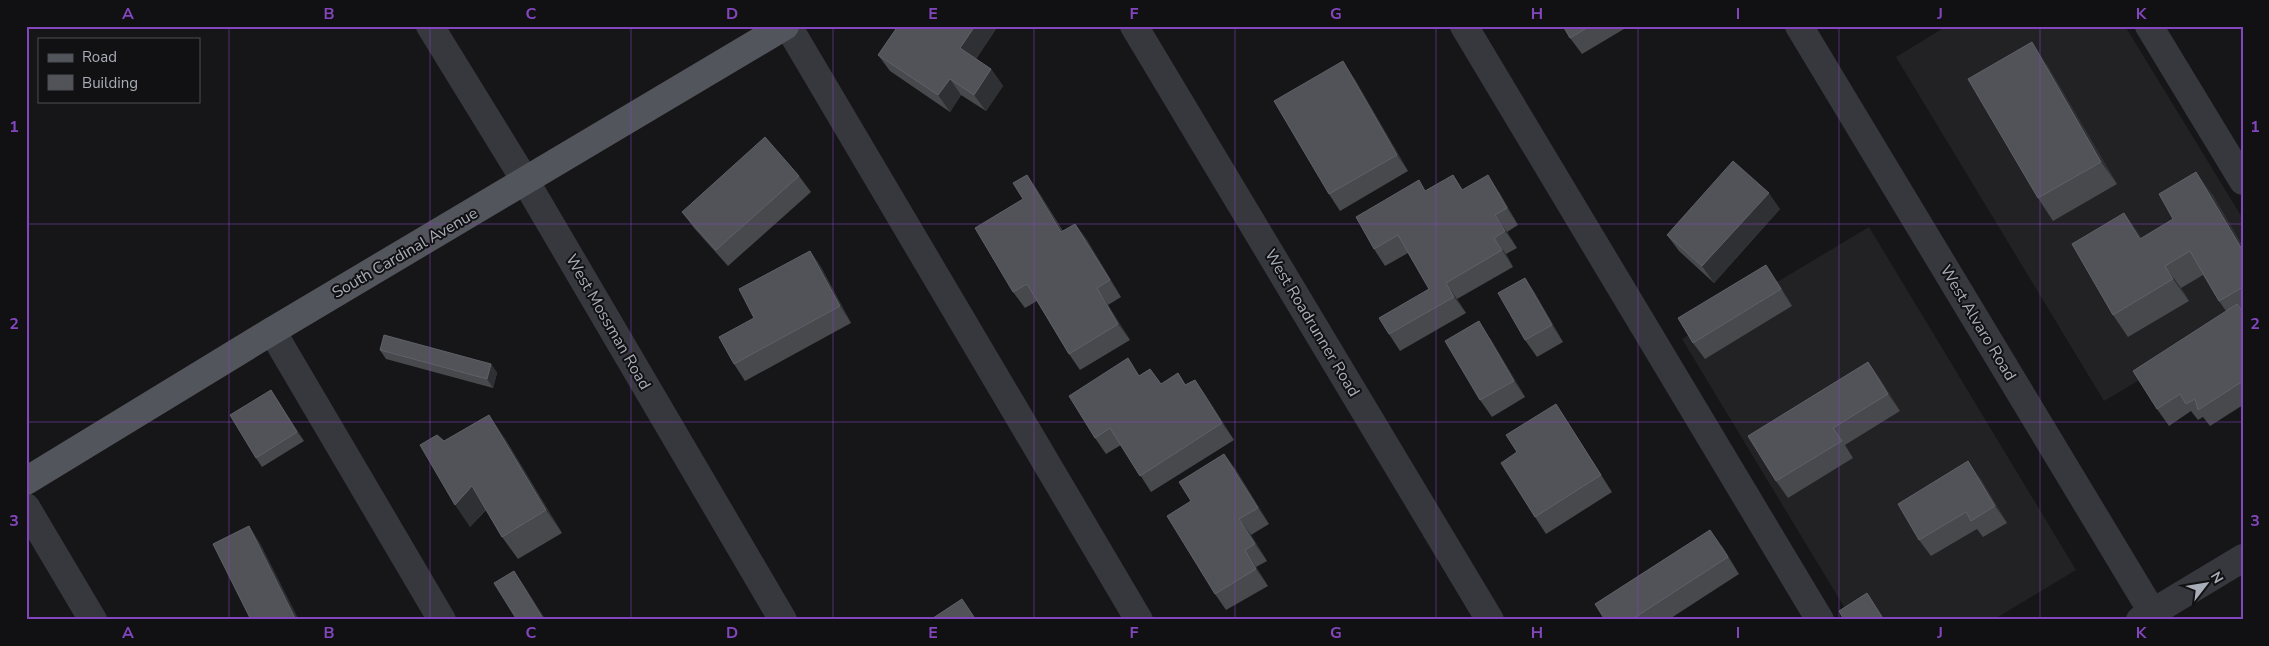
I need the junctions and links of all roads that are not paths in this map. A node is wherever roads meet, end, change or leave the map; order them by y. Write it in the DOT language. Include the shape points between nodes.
graph roads {
  1 [pos="430,26"];
  2 [pos="786,26"];
  3 [pos="1134,26"];
  4 [pos="1464,26"];
  5 [pos="1799,26"];
  6 [pos="2149,26"];
  7 [pos="2243,181"];
  8 [pos="526,182"];
  9 [pos="272,331"];
  10 [pos="26,481"];
  11 [pos="26,507"];
  12 [pos="2243,558"];
  13 [pos="2150,617"];
  14 [pos="93,620"];
  15 [pos="442,620"];
  16 [pos="783,620"];
  17 [pos="1139,620"];
  18 [pos="1490,620"];
  19 [pos="1820,620"];
  1 -- 8 [label="street, West Mossman Road"];
  2 -- 8 [label="main road, South Cardinal Avenue"];
  2 -- 17 [label="street"];
  3 -- 18 [label="street, West Roadrunner Road"];
  4 -- 19 [label="street"];
  5 -- 13 [label="street, West Alvaro Road"];
  6 -- 7 [label="street"];
  8 -- 9 [label="main road, South Cardinal Avenue"];
  8 -- 16 [label="street, West Mossman Road"];
  9 -- 10 [label="main road, South Cardinal Avenue"];
  9 -- 15 [label="street"];
  11 -- 14 [label="street"];
  12 -- 13 [label="street"];
}
